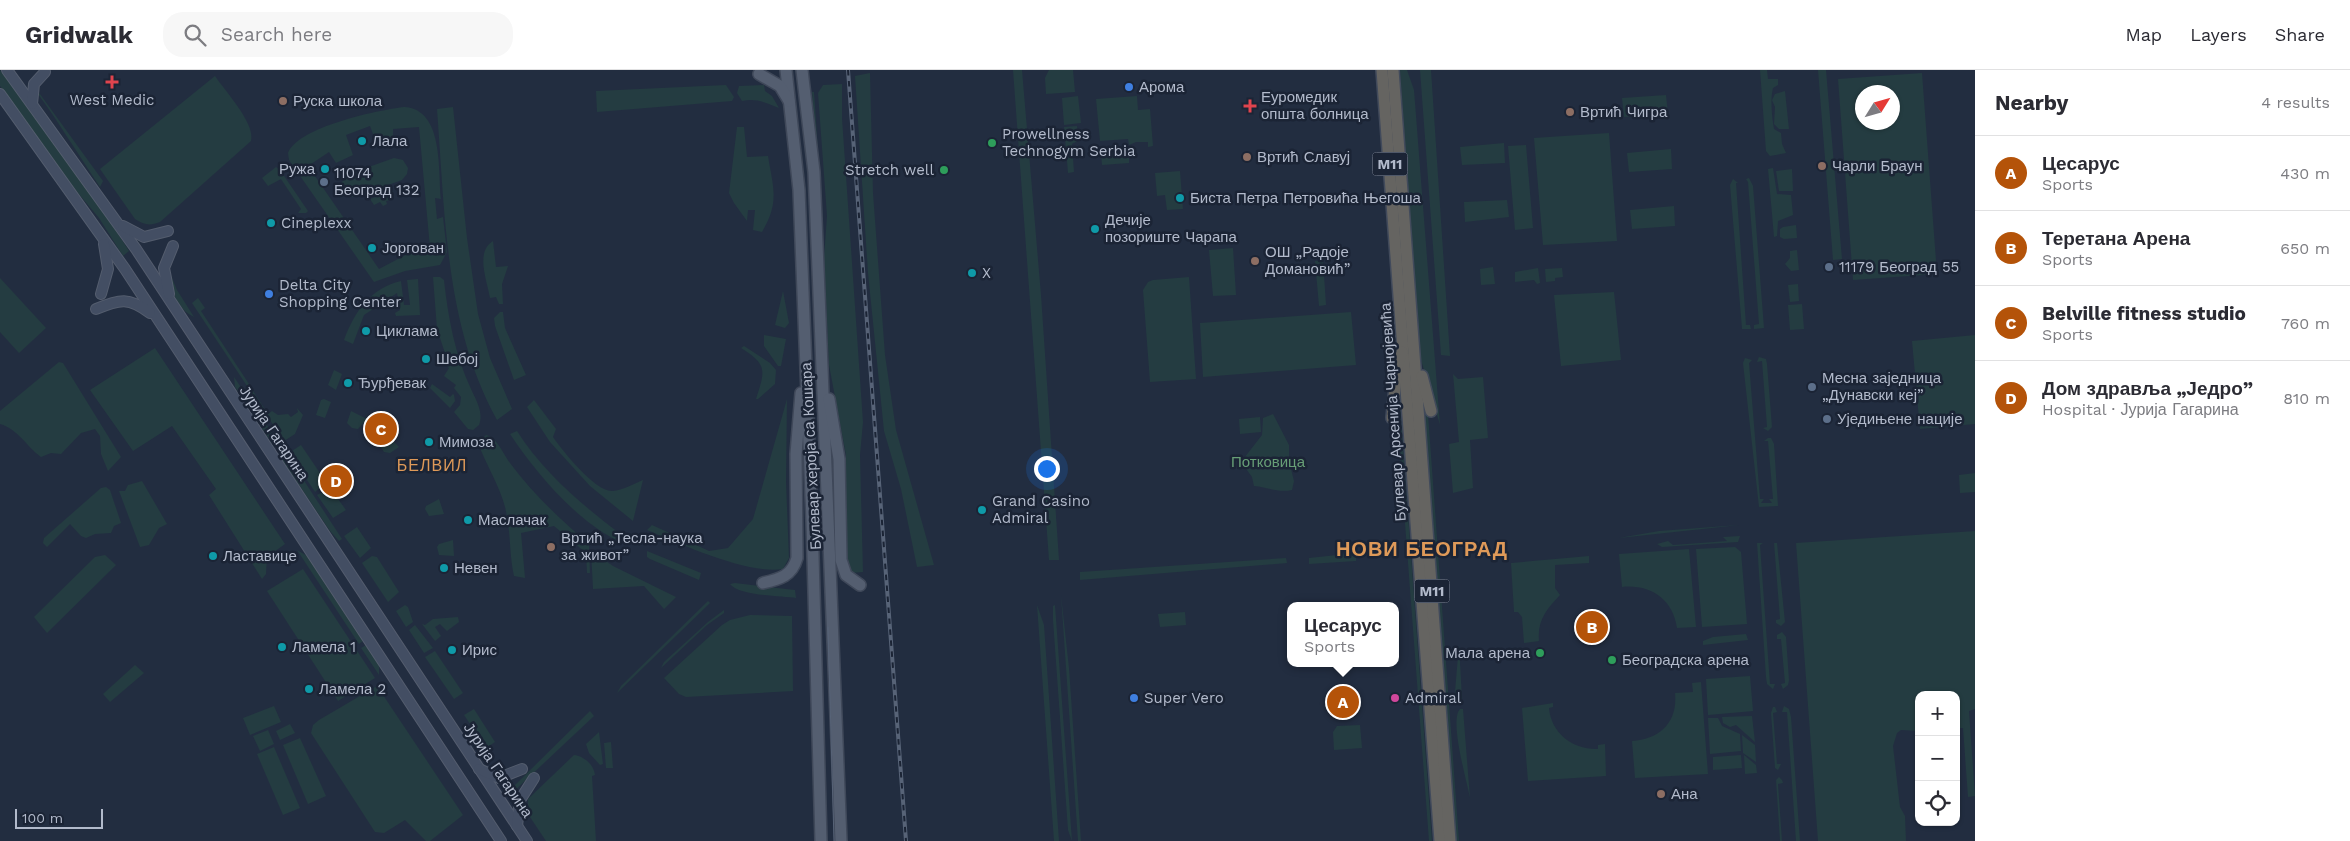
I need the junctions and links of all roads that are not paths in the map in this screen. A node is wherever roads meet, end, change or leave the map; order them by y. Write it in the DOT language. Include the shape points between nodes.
graph roads {
  1 [pos="8,70"];
  2 [pos="786,70"];
  3 [pos="802,70"];
  4 [pos="1382,70"];
  5 [pos="1393,70"];
  6 [pos="45,72"];
  7 [pos="759,74"];
  8 [pos="0,94"];
  9 [pos="32,104"];
  10 [pos="790,104"];
  11 [pos="115,219"];
  12 [pos="168,231"];
  13 [pos="99,232"];
  14 [pos="173,246"];
  15 [pos="101,294"];
  16 [pos="174,307"];
  17 [pos="96,309"];
  18 [pos="157,319"];
  19 [pos="1409,343"];
  20 [pos="805,366"];
  21 [pos="822,367"];
  22 [pos="1431,411"];
  23 [pos="1392,418"];
  24 [pos="763,583"];
  25 [pos="860,586"];
  26 [pos="477,768"];
  27 [pos="522,769"];
  28 [pos="534,778"];
  29 [pos="517,826"];
  30 [pos="501,841"];
  31 [pos="527,841"];
  32 [pos="821,841"];
  33 [pos="841,841"];
  34 [pos="1440,841"];
  35 [pos="1450,841"];
  1 -- 9 [label="main road, Јурија Гагарина"];
  2 -- 10 [label="main road, Булевар хероја са Кошара"];
  3 -- 21 [label="main road, Булевар хероја са Кошара" via="814,172"];
  4 -- 19 [label="highway, Булевар Арсенија Чарнојевића / M11"];
  5 -- 19 [label="highway, Булевар Арсенија Чарнојевића / M11"];
  6 -- 9 [label="main road" via="34,84"];
  7 -- 10 [label="main road" via="780,86"];
  8 -- 13 [label="main road"];
  9 -- 11 [label="main road, Јурија Гагарина"];
  10 -- 20 [label="main road, Булевар хероја са Кошара" via="798,190"];
  11 -- 12 [label="main road" via="141,236"];
  11 -- 16 [label="main road, Јурија Гагарина"];
  13 -- 15 [label="main road" via="108,266"];
  13 -- 18 [label="main road"];
  14 -- 16 [label="main road" via="164,273"];
  16 -- 26 [label="main road, Јурија Гагарина"];
  17 -- 18 [label="main road" via="114,302 129,301"];
  18 -- 30 [label="main road"];
  19 -- 22 [label="highway"];
  19 -- 23 [label="highway" via="1397,367"];
  19 -- 34 [label="highway, Булевар Арсенија Чарнојевића / M11"];
  19 -- 35 [label="highway, Булевар Арсенија Чарнојевића / M11"];
  20 -- 24 [label="main road" via="797,430 797,558 788,574 779,580"];
  20 -- 32 [label="main road, Булевар хероја са Кошара"];
  21 -- 25 [label="main road" via="837,441 843,569"];
  21 -- 33 [label="main road, Булевар хероја са Кошара"];
  26 -- 27 [label="main road" via="499,778"];
  26 -- 29 [label="main road, Јурија Гагарина"];
  28 -- 29 [label="main road" via="520,800"];
  29 -- 31 [label="main road, Јурија Гагарина"];
}
